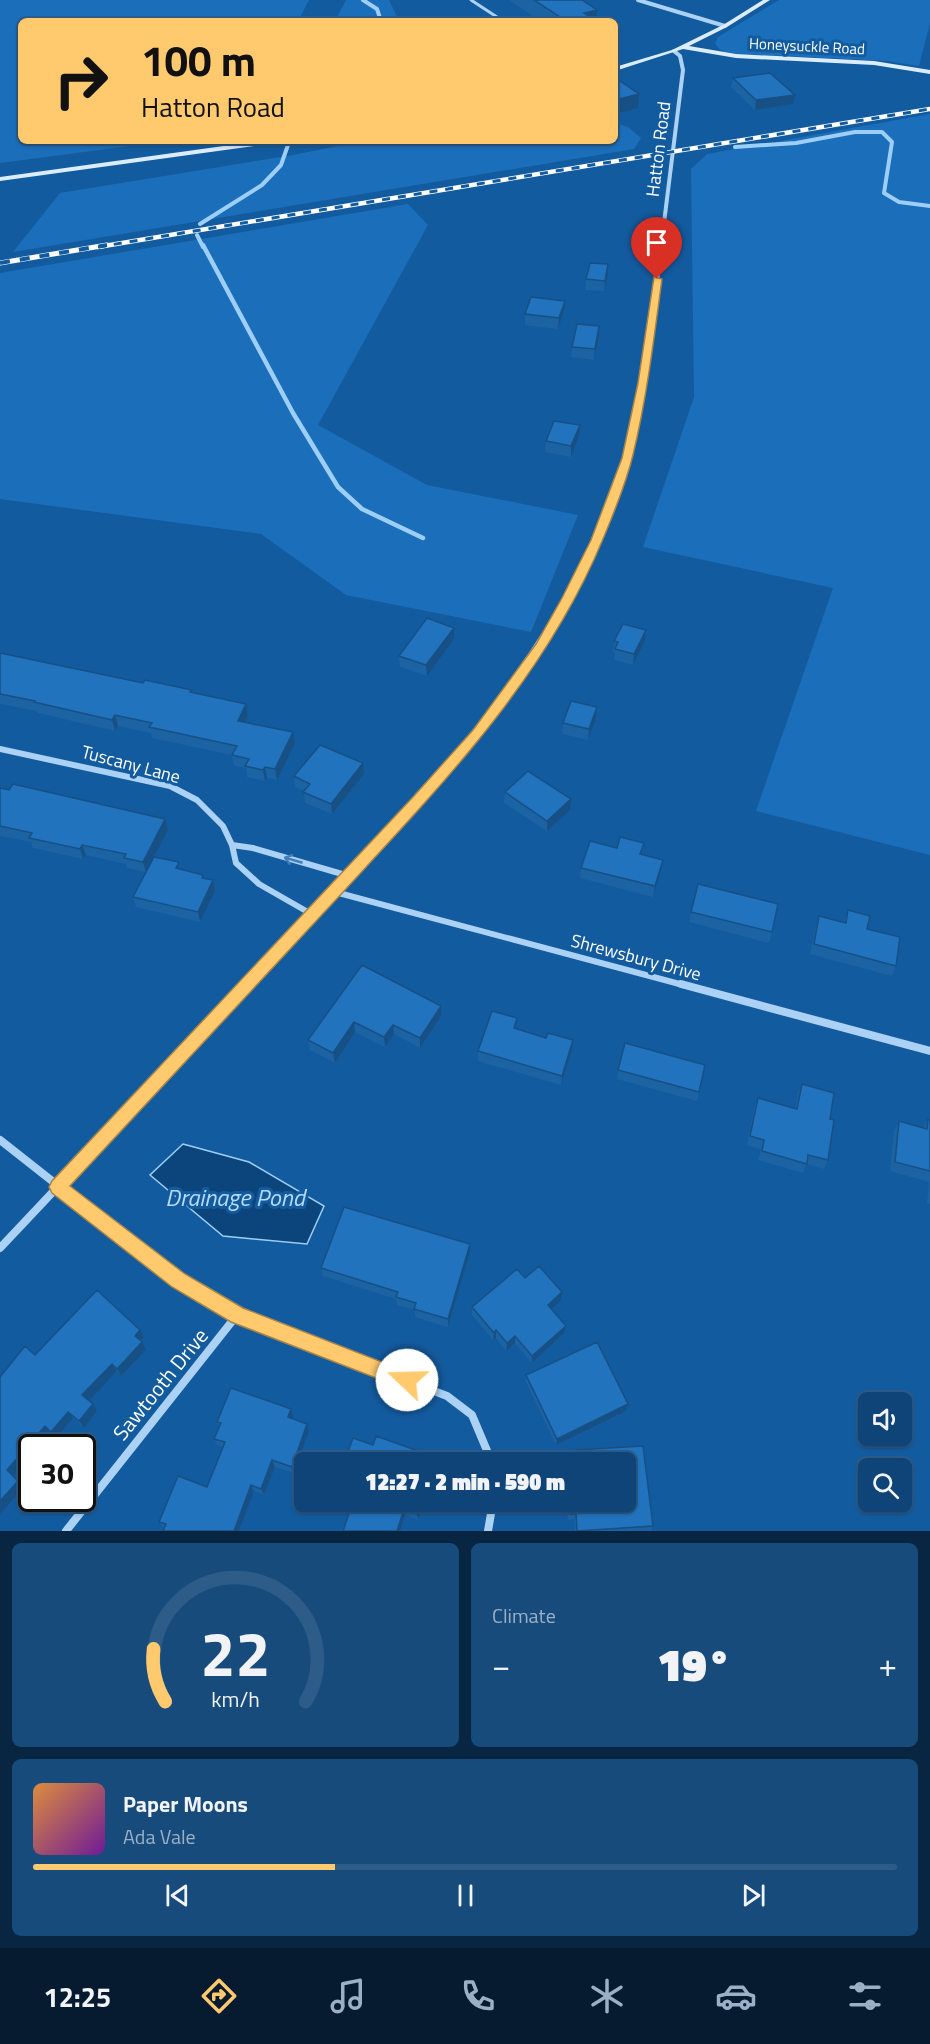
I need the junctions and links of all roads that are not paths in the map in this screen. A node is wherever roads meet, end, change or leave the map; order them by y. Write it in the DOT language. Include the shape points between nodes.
graph roads {
  1 [pos="471,0"];
  2 [pos="638,0"];
  3 [pos="767,0"];
  4 [pos="498,18"];
  5 [pos="725,26"];
  6 [pos="682,47"];
  7 [pos="674,51"];
  8 [pos="618,68"];
  9 [pos="930,72"];
  10 [pos="254,144"];
  11 [pos="0,179"];
  12 [pos="0,749"];
  13 [pos="232,845"];
  14 [pos="349,876"];
  15 [pos="335,892"];
  16 [pos="313,915"];
  17 [pos="930,1051"];
  18 [pos="0,1140"];
  19 [pos="58,1187"];
  20 [pos="0,1248"];
  21 [pos="237,1315"];
  22 [pos="488,1452"];
  23 [pos="491,1512"];
  24 [pos="66,1531"];
  25 [pos="488,1531"];
  1 -- 4 [label="lane"];
  2 -- 5 [label="street"];
  3 -- 5 [label="street"];
  5 -- 6 [label="street"];
  6 -- 7 [label="street"];
  6 -- 9 [label="street, Honeysuckle Road" via="736,56 874,63"];
  7 -- 8 [label="street"];
  7 -- 14 [label="street, Hatton Road" via="680,56 683,70 649,344 636,419 614,497 568,598 516,683 470,742"];
  10 -- 11 [label="street"];
  12 -- 13 [label="street, Tuscany Lane" via="170,786 197,800 223,826"];
  14 -- 13 [label="street, one-way"];
  13 -- 16 [label="street, Tuscany Lane" via="236,863 259,884"];
  14 -- 15 [label="street, Hatton Road"];
  15 -- 16 [label="street, Hatton Road"];
  15 -- 17 [label="street, Shrewsbury Drive"];
  16 -- 19 [label="street, Hatton Road"];
  18 -- 19 [label="street"];
  19 -- 20 [label="street, Hatton Road"];
  19 -- 21 [label="street" via="178,1281"];
  21 -- 22 [label="street" via="447,1396 472,1415"];
  21 -- 24 [label="street, Sawtooth Drive"];
  23 -- 25 [label="street"];
}
